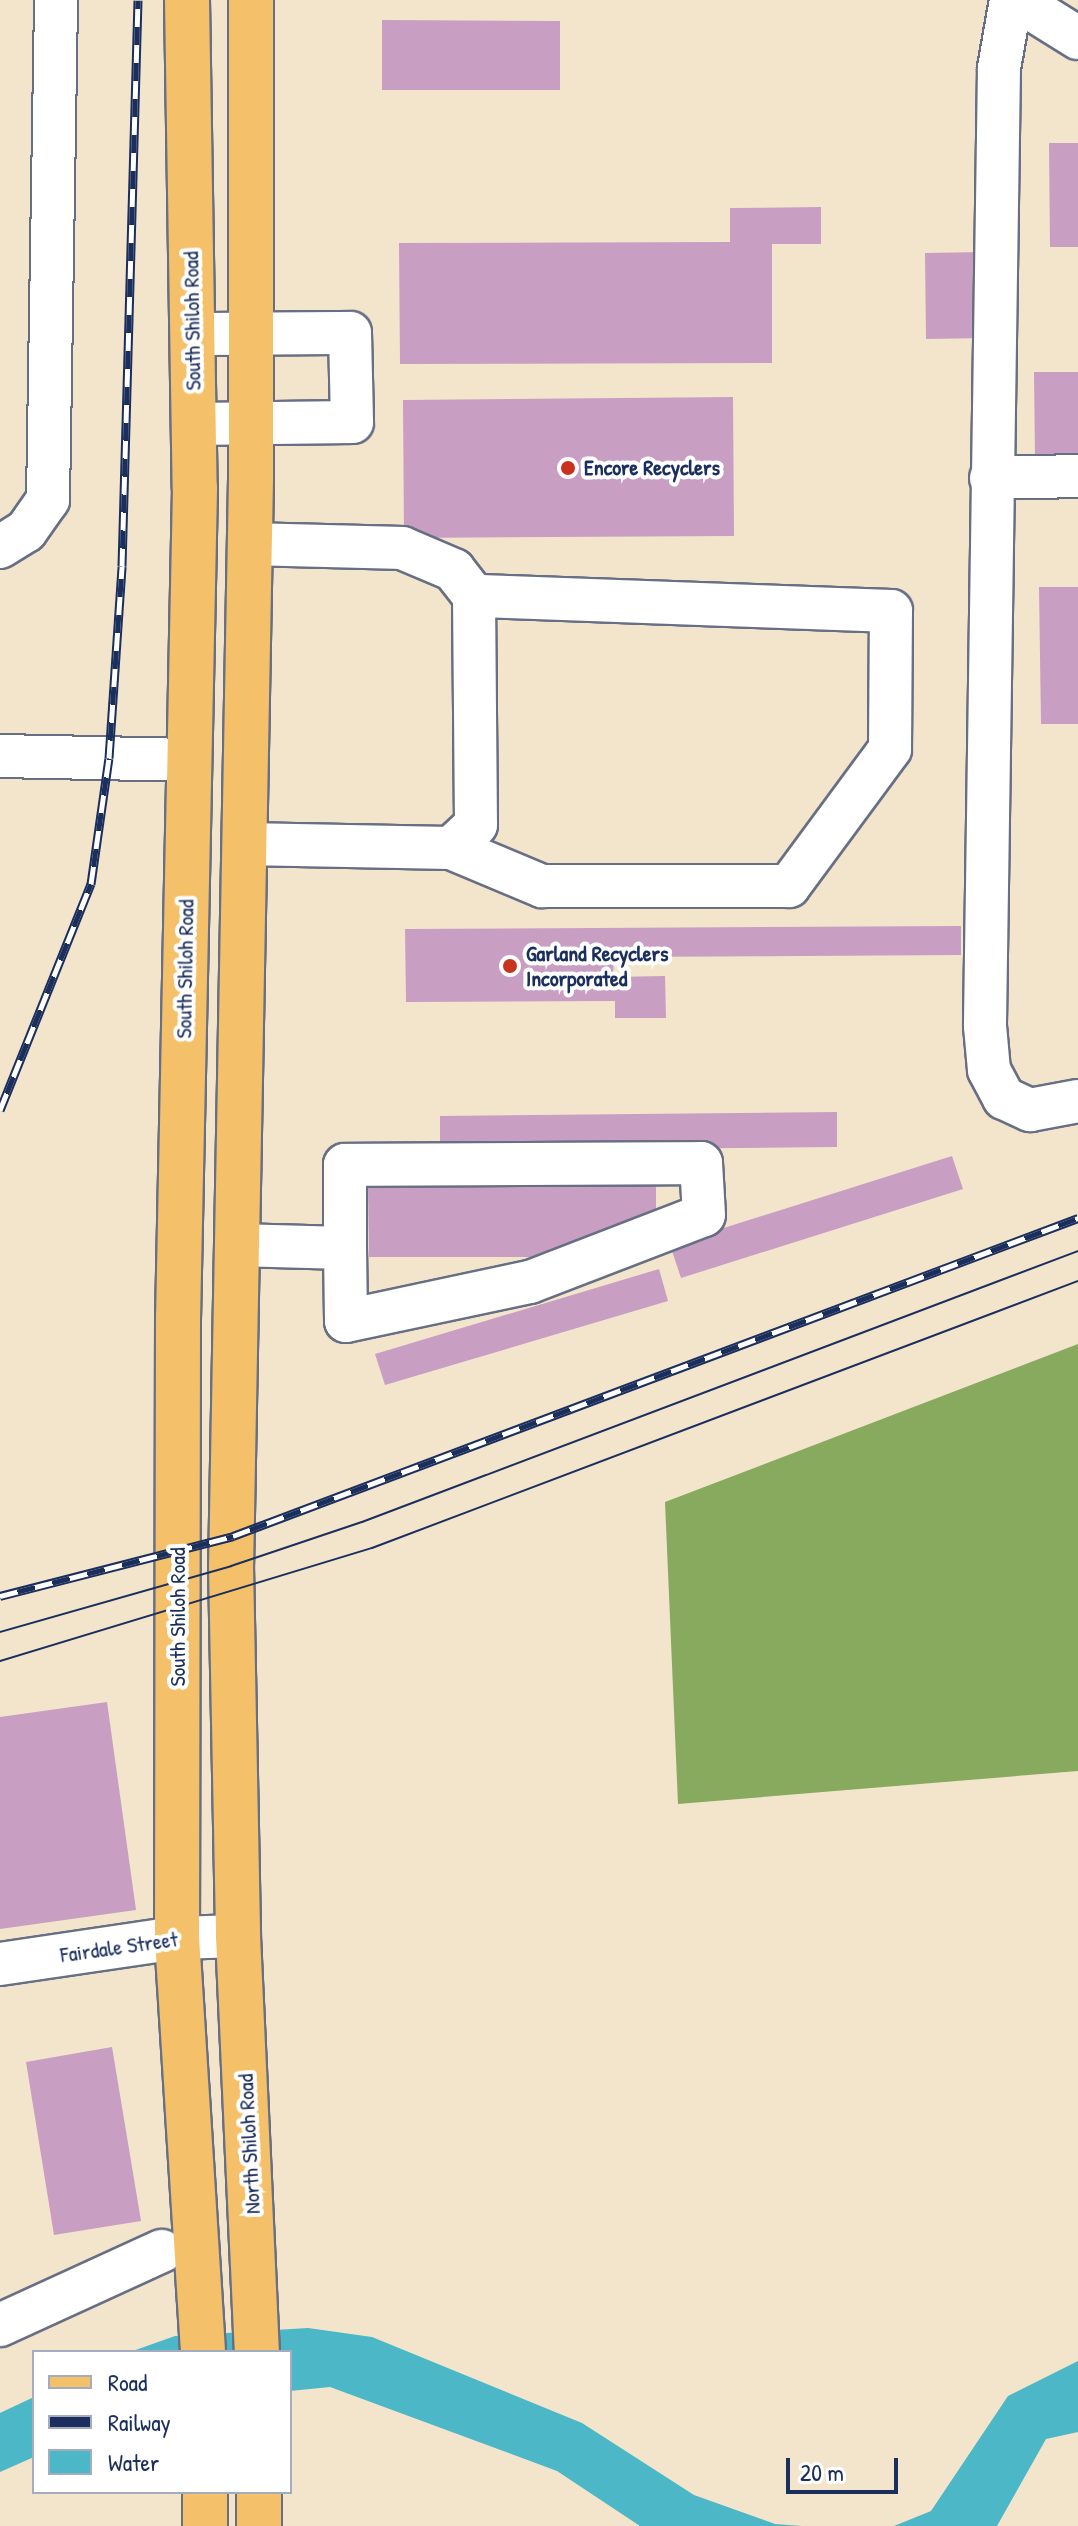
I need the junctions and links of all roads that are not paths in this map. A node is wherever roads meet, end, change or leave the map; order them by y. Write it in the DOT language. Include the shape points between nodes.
graph roads {
  1 [pos="56,0"];
  2 [pos="187,0"];
  3 [pos="251,0"];
  4 [pos="1011,0"];
  5 [pos="1017,0"];
  6 [pos="1078,38"];
  7 [pos="193,334"];
  8 [pos="251,334"];
  9 [pos="251,423"];
  10 [pos="194,424"];
  11 [pos="1078,476"];
  12 [pos="991,478"];
  13 [pos="250,544"];
  14 [pos="0,547"];
  15 [pos="474,596"];
  16 [pos="0,756"];
  17 [pos="190,760"];
  18 [pos="244,844"];
  19 [pos="451,848"];
  20 [pos="1078,1101"];
  21 [pos="236,1245"];
  22 [pos="345,1248"];
  23 [pos="238,1936"];
  24 [pos="177,1938"];
  25 [pos="0,1964"];
  26 [pos="162,2251"];
  27 [pos="0,2325"];
  28 [pos="202,2332"];
  29 [pos="257,2350"];
  30 [pos="205,2494"];
  31 [pos="259,2494"];
  32 [pos="205,2526"];
  33 [pos="259,2526"];
  1 -- 14 [label="street" via="48,500 26,531"];
  2 -- 7 [label="main road, South Shiloh Road"];
  3 -- 8 [label="main road"];
  4 -- 12 [label="street" via="999,68"];
  5 -- 6 [label="street"];
  7 -- 8 [label="street"];
  7 -- 10 [label="main road, South Shiloh Road"];
  8 -- 9 [label="main road"];
  8 -- 9 [label="street" via="350,333 352,422"];
  9 -- 10 [label="street"];
  9 -- 13 [label="main road"];
  10 -- 17 [label="main road, South Shiloh Road"];
  11 -- 12 [label="street"];
  12 -- 20 [label="street" via="984,808 989,1070 1004,1098 1030,1110"];
  13 -- 15 [label="street" via="402,548 454,570"];
  13 -- 18 [label="main road"];
  15 -- 19 [label="street" via="476,825"];
  15 -- 19 [label="street" via="891,611 890,749 789,886 542,886"];
  16 -- 17 [label="street"];
  17 -- 24 [label="main road, South Shiloh Road" via="178,1317"];
  18 -- 19 [label="street"];
  18 -- 21 [label="main road"];
  21 -- 22 [label="street"];
  21 -- 23 [label="main road" via="231,1566"];
  22 -- 22 [label="street" via="346,1321 530,1282 704,1215 701,1163 345,1165"];
  23 -- 24 [label="street, Fairdale Street"];
  23 -- 29 [label="main road, North Shiloh Road"];
  24 -- 25 [label="street, Fairdale Street"];
  24 -- 28 [label="main road"];
  26 -- 27 [label="street"];
  30 -- 32 [label="main road"];
  31 -- 33 [label="main road"];
}
